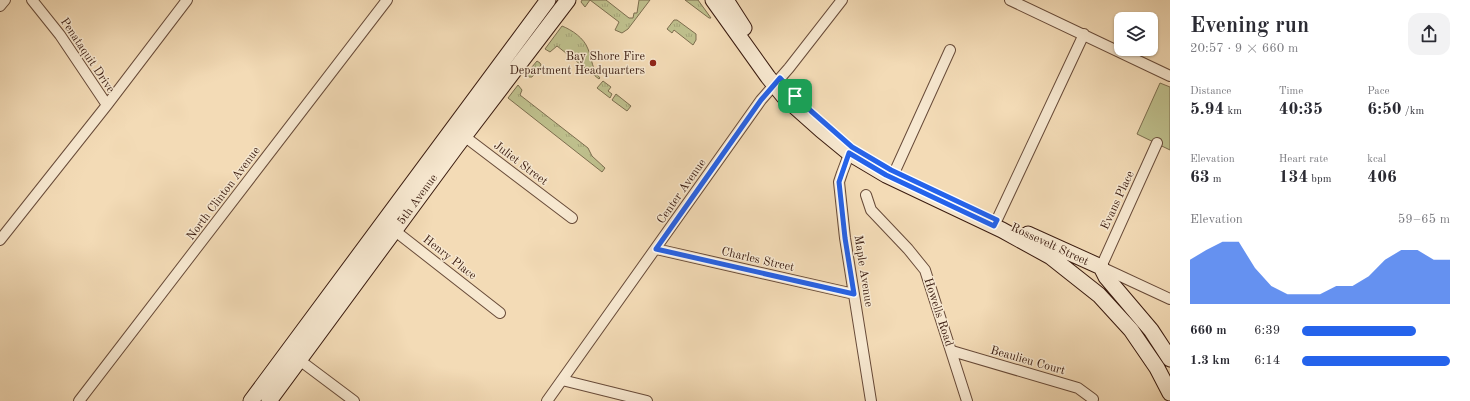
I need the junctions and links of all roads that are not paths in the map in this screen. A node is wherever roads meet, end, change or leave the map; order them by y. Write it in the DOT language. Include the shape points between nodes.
graph roads {
  1 [pos="5,0"];
  2 [pos="32,0"];
  3 [pos="187,0"];
  4 [pos="387,0"];
  5 [pos="548,0"];
  6 [pos="568,0"];
  7 [pos="713,0"];
  8 [pos="726,0"];
  9 [pos="842,0"];
  10 [pos="1010,0"];
  11 [pos="0,6"];
  12 [pos="732,19"];
  13 [pos="1084,34"];
  14 [pos="950,50"];
  15 [pos="1170,76"];
  16 [pos="777,81"];
  17 [pos="107,105"];
  18 [pos="459,132"];
  19 [pos="1157,143"];
  20 [pos="851,150"];
  21 [pos="893,174"];
  22 [pos="866,194"];
  23 [pos="572,218"];
  24 [pos="996,223"];
  25 [pos="389,226"];
  26 [pos="0,240"];
  27 [pos="656,249"];
  28 [pos="1101,267"];
  29 [pos="854,294"];
  30 [pos="1170,299"];
  31 [pos="500,313"];
  32 [pos="952,351"];
  33 [pos="294,355"];
  34 [pos="1170,359"];
  35 [pos="562,380"];
  36 [pos="1170,393"];
  37 [pos="1093,399"];
  38 [pos="80,401"];
  39 [pos="251,401"];
  40 [pos="269,401"];
  41 [pos="354,401"];
  42 [pos="548,401"];
  43 [pos="647,401"];
  44 [pos="870,401"];
  45 [pos="967,401"];
  1 -- 11 [label="street"];
  2 -- 17 [label="street, Penataquit Drive" via="60,35"];
  3 -- 17 [label="street"];
  4 -- 38 [label="street, North Clinton Avenue"];
  5 -- 18 [label="main road, 5th Avenue"];
  6 -- 18 [label="main road, 5th Avenue"];
  7 -- 12 [label="main road"];
  8 -- 12 [label="main road"];
  9 -- 16 [label="street, Center Avenue"];
  10 -- 13 [label="street"];
  12 -- 16 [label="main road" via="767,62"];
  13 -- 15 [label="street"];
  13 -- 24 [label="street"];
  14 -- 21 [label="street"];
  16 -- 20 [label="main road" via="785,98 820,130"];
  16 -- 27 [label="street, Center Avenue"];
  17 -- 26 [label="street"];
  18 -- 23 [label="street, Juliet Street"];
  18 -- 25 [label="main road, 5th Avenue"];
  19 -- 28 [label="street, Evans Place"];
  20 -- 21 [label="main road"];
  20 -- 29 [label="street, Maple Avenue" via="839,182"];
  21 -- 24 [label="main road"];
  22 -- 32 [label="street, Howells Road" via="872,210 925,270"];
  24 -- 28 [label="main road, Rossevelt Street"];
  24 -- 36 [label="main road" via="1051,257 1098,296 1131,330"];
  25 -- 31 [label="street, Henry Place"];
  25 -- 33 [label="main road, 5th Avenue"];
  27 -- 29 [label="street, Charles Street"];
  27 -- 35 [label="street, Center Avenue"];
  28 -- 30 [label="street"];
  28 -- 34 [label="main road, Rossevelt Street" via="1106,277 1151,330"];
  29 -- 44 [label="street, Maple Avenue"];
  32 -- 37 [label="street, Beaulieu Court" via="1078,388"];
  32 -- 45 [label="street, Howells Road"];
  33 -- 39 [label="main road, 5th Avenue"];
  33 -- 40 [label="main road, 5th Avenue"];
  33 -- 41 [label="street"];
  35 -- 42 [label="street, Center Avenue"];
  35 -- 43 [label="street"];
}
